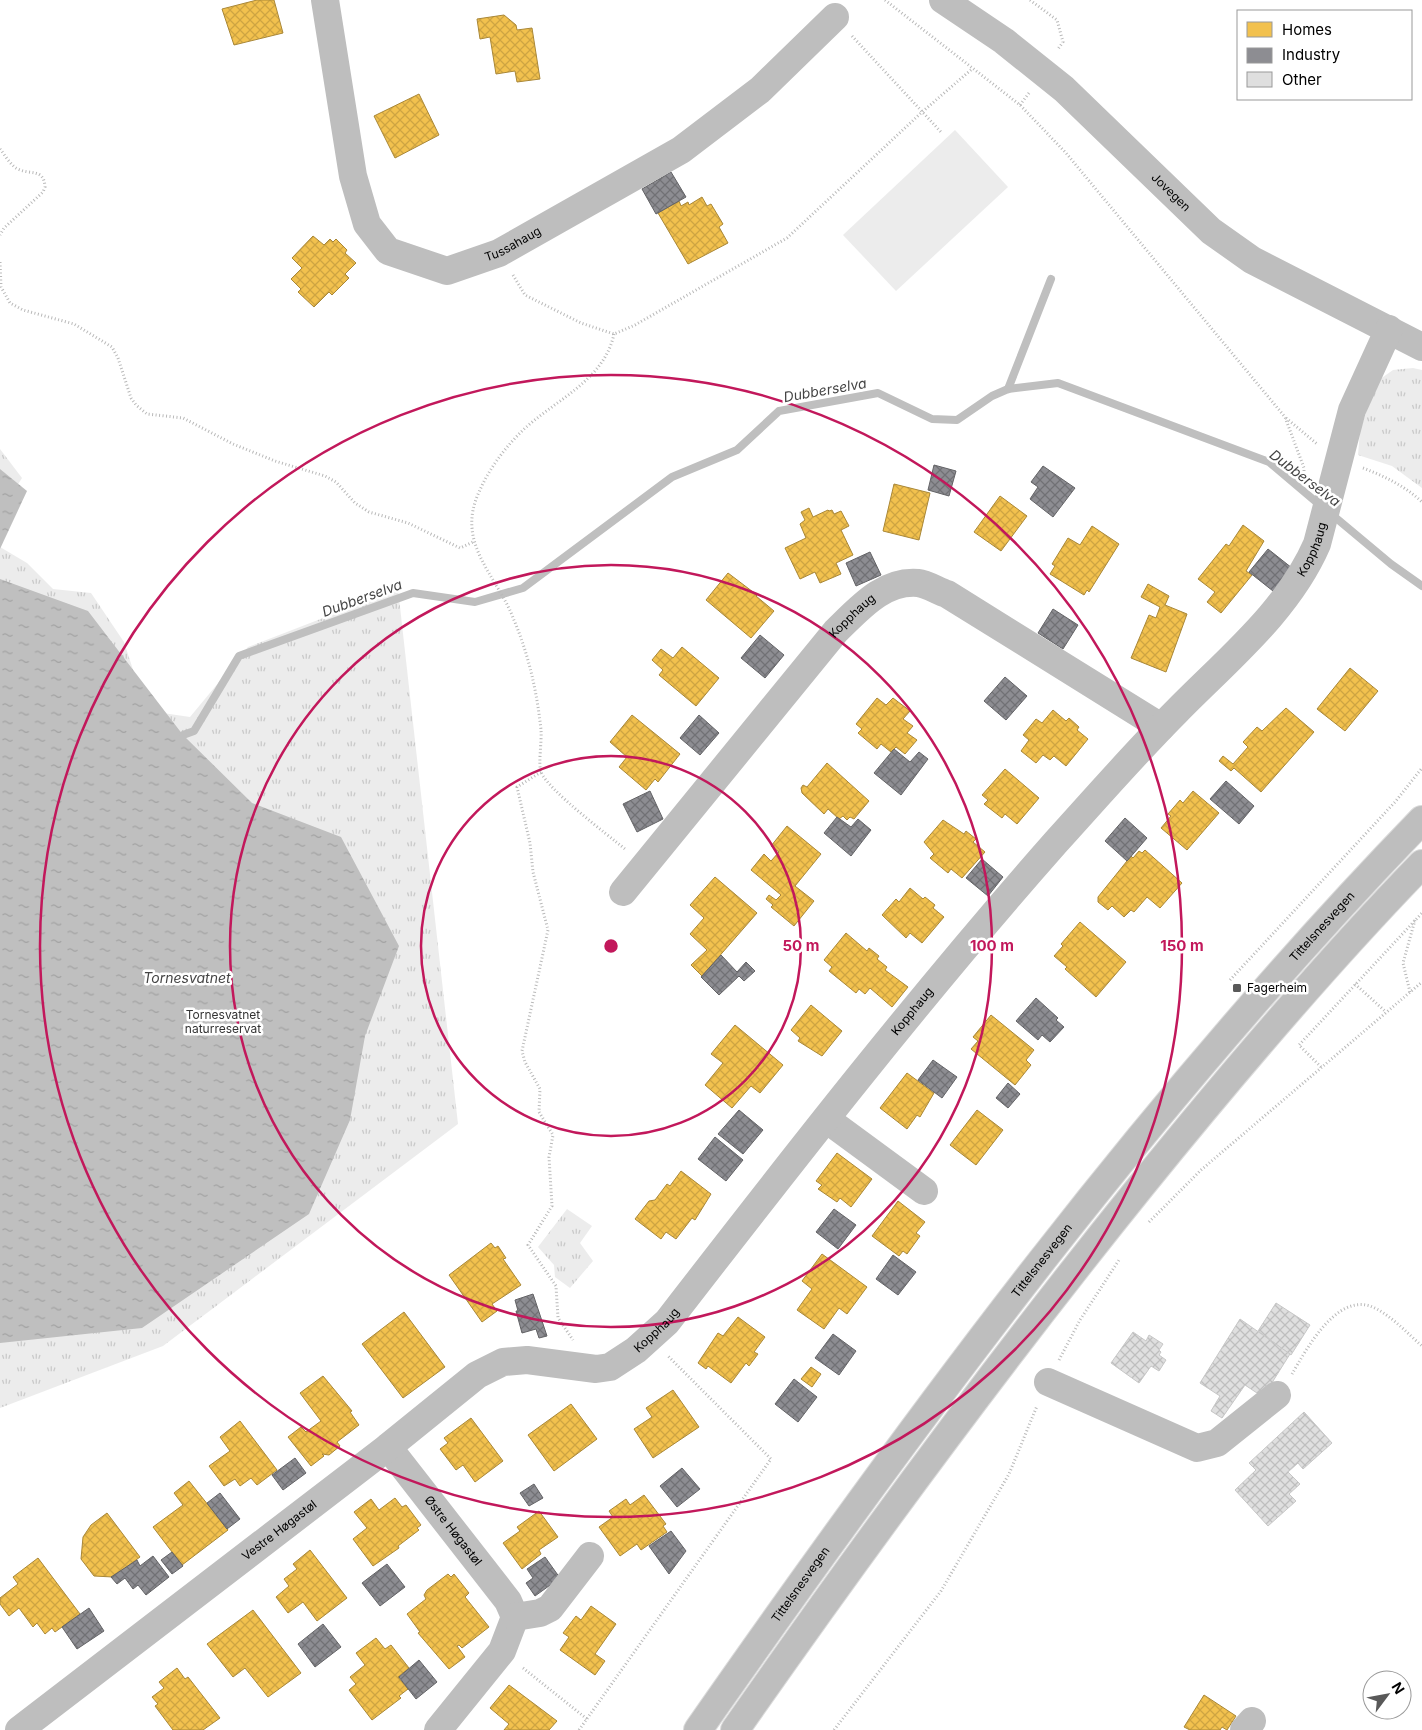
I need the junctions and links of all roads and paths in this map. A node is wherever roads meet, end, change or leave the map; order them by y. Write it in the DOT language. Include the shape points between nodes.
graph roads {
  1 [pos="325,0"];
  2 [pos="885,0"];
  3 [pos="943,0"];
  4 [pos="1030,0"];
  5 [pos="835,17"];
  6 [pos="1058,49"];
  7 [pos="972,69"];
  8 [pos="1031,89"];
  9 [pos="1020,105"];
  10 [pos="921,113"];
  11 [pos="941,132"];
  12 [pos="0,149"];
  13 [pos="0,235"];
  14 [pos="499,253"];
  15 [pos="0,262"];
  16 [pos="1389,329"];
  17 [pos="614,334"];
  18 [pos="1422,347"];
  19 [pos="1304,485"];
  20 [pos="473,542"];
  21 [pos="1161,727"];
  22 [pos="1422,768"];
  23 [pos="541,772"];
  24 [pos="1422,820"];
  25 [pos="645,864"];
  26 [pos="1422,864"];
  27 [pos="623,892"];
  28 [pos="1422,913"];
  29 [pos="1416,919"];
  30 [pos="1230,980"];
  31 [pos="1422,982"];
  32 [pos="1355,984"];
  33 [pos="1410,992"];
  34 [pos="1386,1012"];
  35 [pos="1321,1067"];
  36 [pos="826,1119"];
  37 [pos="924,1191"];
  38 [pos="1143,1229"];
  39 [pos="1121,1256"];
  40 [pos="651,1338"];
  41 [pos="1422,1346"];
  42 [pos="548,1363"];
  43 [pos="576,1366"];
  44 [pos="1048,1382"];
  45 [pos="1277,1395"];
  46 [pos="388,1447"];
  47 [pos="590,1556"];
  48 [pos="515,1617"];
  49 [pos="502,1651"];
  50 [pos="588,1719"];
  51 [pos="19,1730"];
  52 [pos="438,1730"];
  53 [pos="579,1730"];
  54 [pos="698,1730"];
  55 [pos="735,1730"];
  56 [pos="834,1730"];
  1 -- 14 [label="street, Tussahaug" via="353,176 367,224 388,251 447,270"];
  2 -- 7 [label="path"];
  3 -- 16 [label="street, Jovegen" via="1064,89 1211,231 1252,260"];
  4 -- 6 [label="path" via="1058,20 1063,42"];
  5 -- 10 [label="path"];
  5 -- 14 [label="street, Tussahaug" via="760,90 680,150"];
  7 -- 9 [label="path"];
  7 -- 10 [label="path"];
  8 -- 9 [label="path"];
  9 -- 19 [label="path" via="1066,153 1285,417 1304,468"];
  10 -- 11 [label="path"];
  10 -- 17 [label="path" via="787,238"];
  12 -- 13 [label="path" via="16,168 41,175 45,187"];
  14 -- 17 [label="path" via="525,295 581,323"];
  15 -- 20 [label="path" via="1,287 10,303 23,310 74,324 112,347 131,398 147,414 183,418 233,444 325,476 369,512 408,523 460,548"];
  16 -- 18 [label="street, Jovegen"];
  16 -- 21 [label="street, Kopphaug" via="1352,410 1327,513 1308,565 1285,601"];
  17 -- 20 [label="path" via="607,357 592,376 520,433 495,463 473,507 470,522"];
  20 -- 23 [label="path" via="514,618 533,677 541,733"];
  21 -- 25 [label="street, Kopphaug" via="947,594 918,583 891,586 867,601 836,631"];
  21 -- 36 [label="street, Kopphaug" via="984,926"];
  22 -- 30 [label="path" via="1395,802"];
  23 -- 25 [label="path" via="559,794"];
  23 -- 43 [label="path" via="517,787 548,930 522,1051 540,1089 539,1112 553,1135 549,1157 552,1206 528,1245 556,1286 558,1318 574,1340"];
  24 -- 54 [label="street, Tittelsnesvegen" via="1190,1078 1054,1246 937,1397"];
  25 -- 27 [label="street, Kopphaug"];
  26 -- 55 [label="street" via="1213,1097 1078,1264 956,1424"];
  28 -- 29 [label="path"];
  29 -- 32 [label="path"];
  29 -- 33 [label="path" via="1403,963"];
  31 -- 33 [label="path"];
  32 -- 34 [label="path"];
  32 -- 35 [label="path" via="1298,1046"];
  33 -- 34 [label="path"];
  34 -- 35 [label="path"];
  35 -- 38 [label="path" via="1201,1170"];
  36 -- 37 [label="street"];
  36 -- 40 [label="street, Kopphaug" via="667,1322"];
  39 -- 44 [label="path" via="1080,1320"];
  40 -- 43 [label="street, Kopphaug" via="610,1367"];
  40 -- 50 [label="path" via="771,1459"];
  41 -- 45 [label="path" via="1371,1307 1354,1305 1327,1323"];
  42 -- 43 [label="street, Kopphaug"];
  42 -- 46 [label="street, Vestre Høgastøl" via="527,1360 502,1362 477,1375"];
  44 -- 45 [label="street" via="1198,1448 1216,1443"];
  44 -- 56 [label="path" via="1009,1474 956,1566"];
  46 -- 48 [label="street, Østre Høgastøl" via="508,1601"];
  46 -- 51 [label="street, Vestre Høgastøl"];
  47 -- 48 [label="street" via="550,1608"];
  48 -- 49 [label="street"];
  49 -- 50 [label="path"];
  49 -- 52 [label="street"];
  50 -- 53 [label="path"];
}
